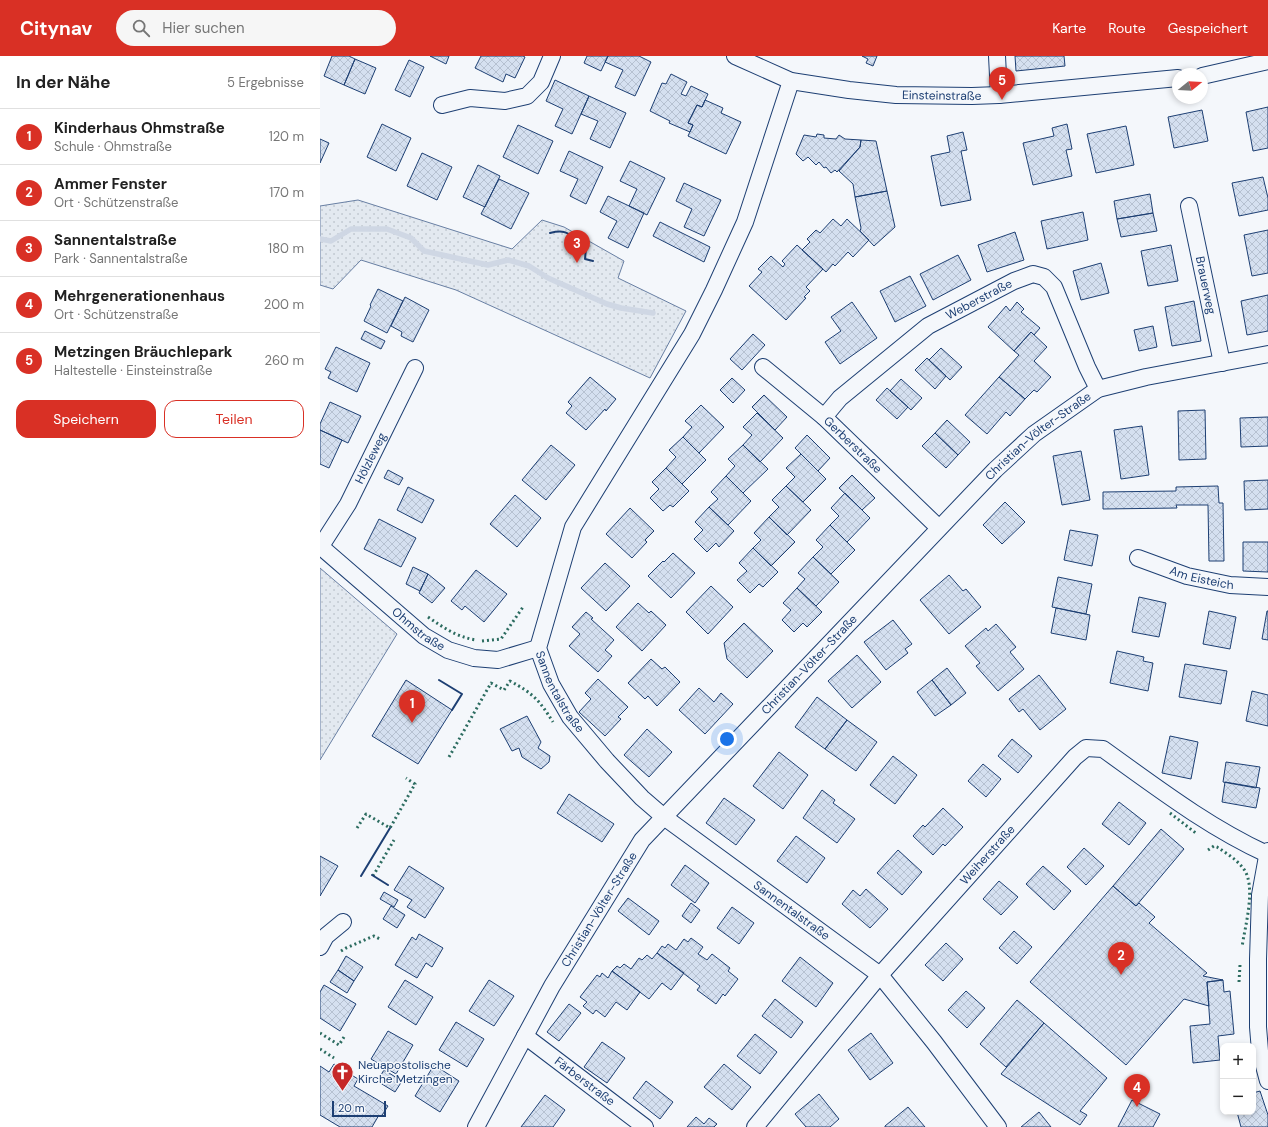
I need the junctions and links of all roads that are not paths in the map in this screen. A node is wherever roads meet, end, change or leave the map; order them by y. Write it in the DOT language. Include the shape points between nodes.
graph roads {
  1 [pos="552,56"];
  2 [pos="735,56"];
  3 [pos="997,56"];
  4 [pos="1268,61"];
  5 [pos="1208,75"];
  6 [pos="1172,79"];
  7 [pos="791,81"];
  8 [pos="999,94"];
  9 [pos="442,105"];
  10 [pos="1189,206"];
  11 [pos="1268,354"];
  12 [pos="1222,363"];
  13 [pos="763,367"];
  14 [pos="415,368"];
  15 [pos="1098,389"];
  16 [pos="824,418"];
  17 [pos="939,528"];
  18 [pos="320,546"];
  19 [pos="1138,558"];
  20 [pos="1268,587"];
  21 [pos="538,648"];
  22 [pos="664,817"];
  23 [pos="1268,852"];
  24 [pos="343,922"];
  25 [pos="320,947"];
  26 [pos="880,975"];
  27 [pos="525,1036"];
  28 [pos="1268,1081"];
  29 [pos="476,1127"];
  30 [pos="645,1127"];
  31 [pos="755,1127"];
  32 [pos="998,1127"];
  1 -- 9 [label="street" via="541,82 527,96 505,101 470,98"];
  2 -- 7 [label="street, Einsteinstraße"];
  3 -- 8 [label="street"];
  4 -- 5 [label="street"];
  6 -- 8 [label="street, Einsteinstraße"];
  7 -- 8 [label="street, Einsteinstraße" via="896,95"];
  7 -- 21 [label="street, Sannentalstraße" via="745,222 714,290 692,334 573,527"];
  10 -- 12 [label="street, Brauerweg"];
  11 -- 12 [label="street, Christian-Völter-Straße"];
  12 -- 15 [label="street, Christian-Völter-Straße"];
  13 -- 16 [label="street, Gerberstraße"];
  14 -- 18 [label="street, Hölzleweg" via="348,504"];
  15 -- 16 [label="street, Weberstraße" via="1054,287 1044,276 1033,274 1014,281 928,326 840,398"];
  15 -- 17 [label="street, Christian-Völter-Straße" via="1034,434"];
  16 -- 17 [label="street, Gerberstraße"];
  17 -- 22 [label="street, Christian-Völter-Straße"];
  18 -- 21 [label="street, Ohmstraße" via="424,636 448,650 474,658 498,660"];
  19 -- 20 [label="street, Am Eisteich" via="1187,576 1230,585"];
  21 -- 22 [label="street, Sannentalstraße" via="551,684 570,717 607,761"];
  22 -- 26 [label="street, Sannentalstraße"];
  22 -- 27 [label="street, Christian-Völter-Straße" via="642,840 552,986"];
  23 -- 26 [label="street, Weiherstraße" via="1243,843 1191,812 1103,749 1086,748 1050,784"];
  23 -- 28 [label="street" via="1260,895 1258,997 1260,1051"];
  24 -- 25 [label="street" via="326,936"];
  26 -- 31 [label="street, Weiherstraße"];
  26 -- 32 [label="street, Sannentalstraße"];
  27 -- 29 [label="street, Christian-Völter-Straße"];
  27 -- 30 [label="street, Färberstraße"];
}
